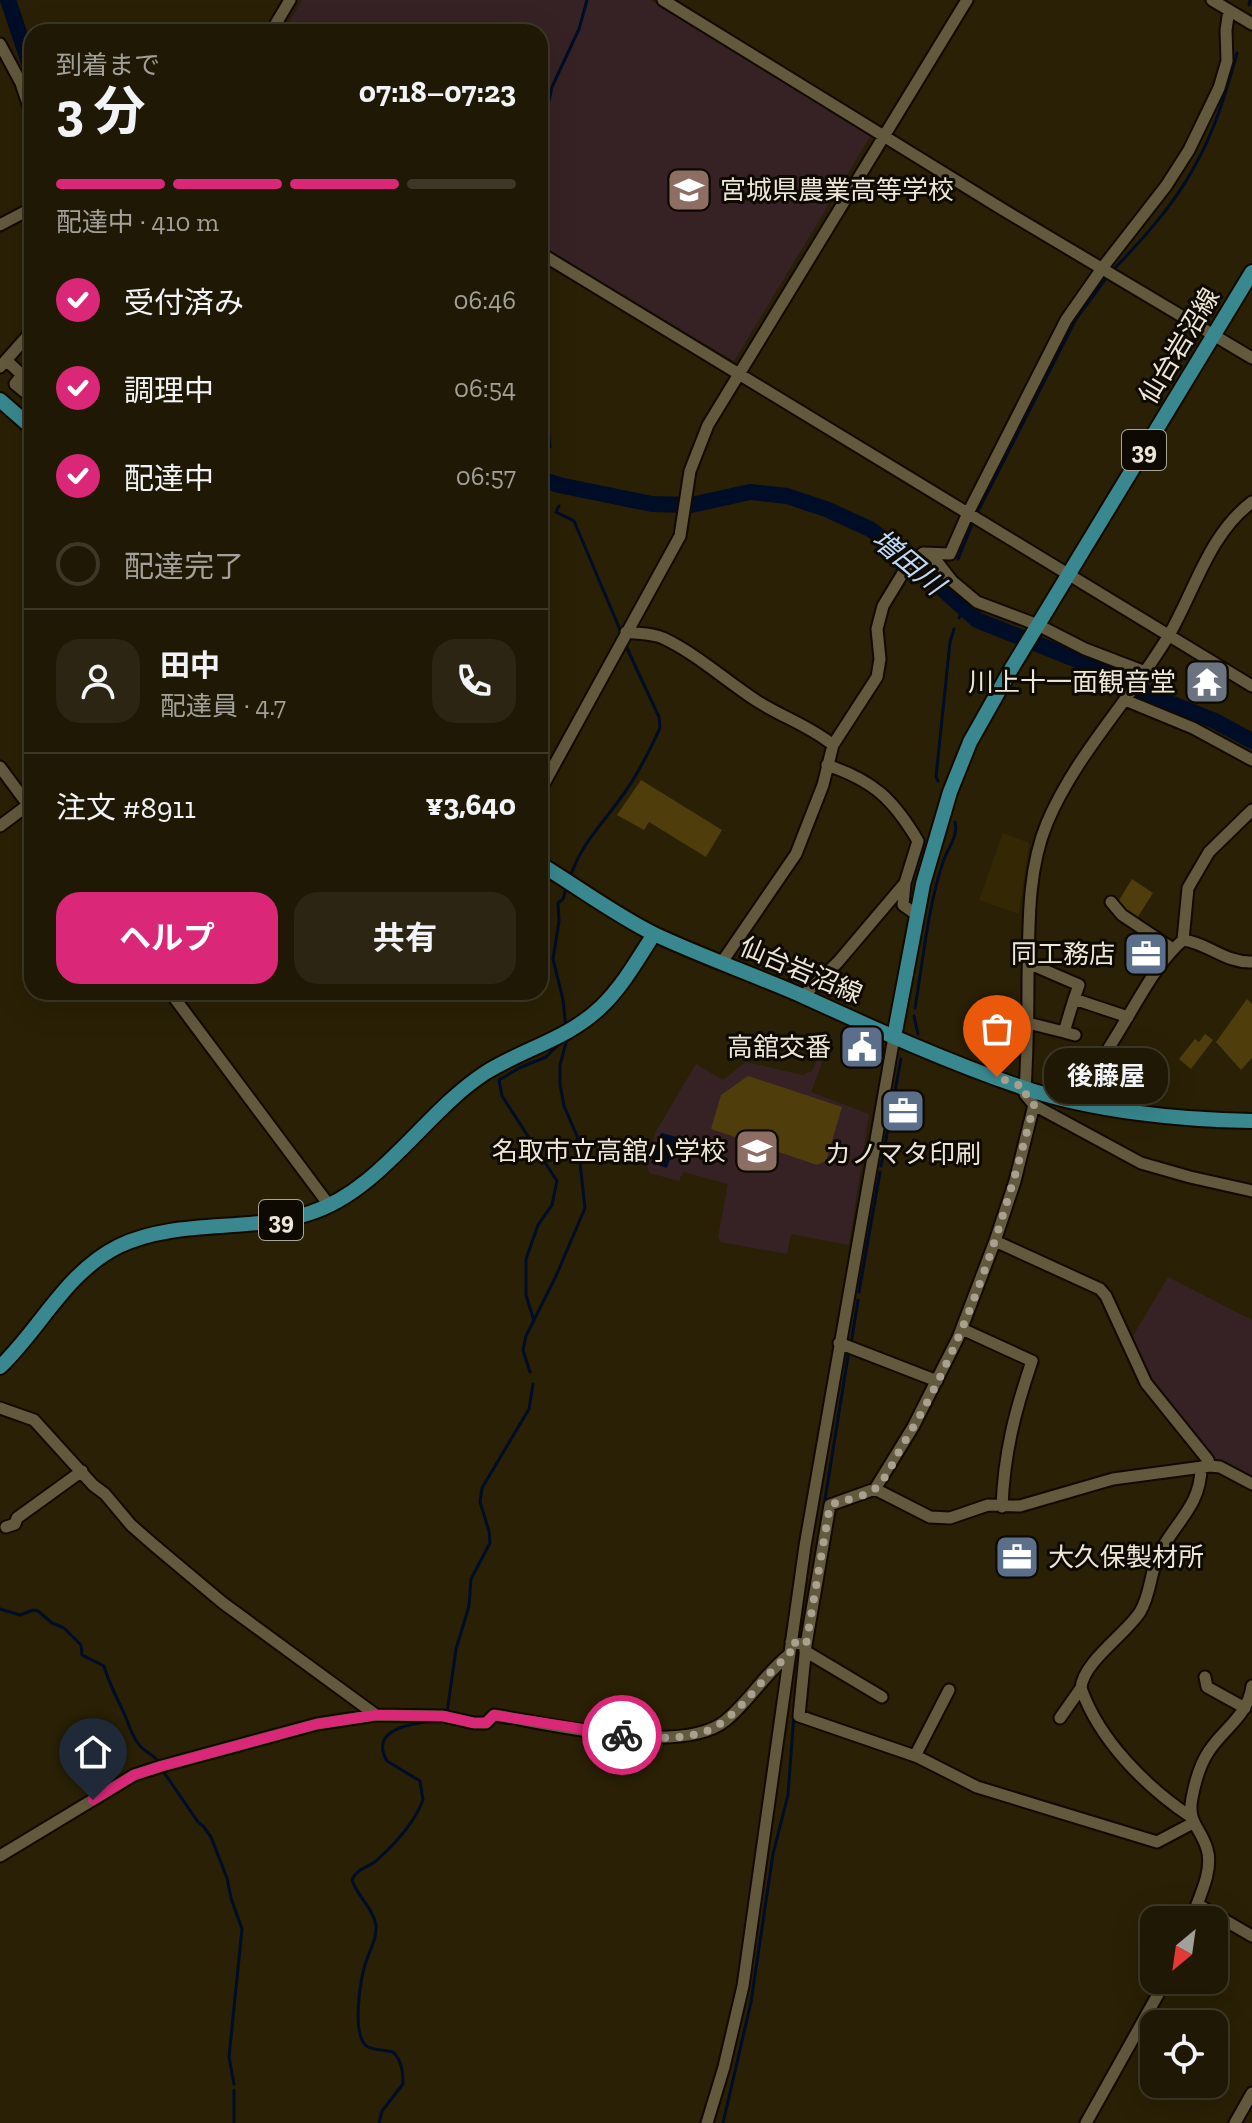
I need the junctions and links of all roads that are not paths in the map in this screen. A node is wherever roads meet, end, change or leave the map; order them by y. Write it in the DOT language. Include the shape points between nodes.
graph roads {
  1 [pos="290,0"];
  2 [pos="663,0"];
  3 [pos="967,0"];
  4 [pos="1212,0"];
  5 [pos="1242,2"];
  6 [pos="1232,12"];
  7 [pos="276,24"];
  8 [pos="1252,24"];
  9 [pos="0,44"];
  10 [pos="24,92"];
  11 [pos="884,136"];
  12 [pos="24,212"];
  13 [pos="0,225"];
  14 [pos="548,258"];
  15 [pos="1109,271"];
  16 [pos="1252,272"];
  17 [pos="1214,334"];
  18 [pos="24,340"];
  19 [pos="1252,358"];
  20 [pos="3,363"];
  21 [pos="740,375"];
  22 [pos="24,391"];
  23 [pos="0,400"];
  24 [pos="24,421"];
  25 [pos="1252,502"];
  26 [pos="973,516"];
  27 [pos="927,553"];
  28 [pos="1069,574"];
  29 [pos="1037,626"];
  30 [pos="1169,634"];
  31 [pos="624,636"];
  32 [pos="1143,674"];
  33 [pos="1252,686"];
  34 [pos="1126,699"];
  35 [pos="833,745"];
  36 [pos="1252,760"];
  37 [pos="827,765"];
  38 [pos="0,767"];
  39 [pos="548,776"];
  40 [pos="24,797"];
  41 [pos="1252,810"];
  42 [pos="24,811"];
  43 [pos="0,826"];
  44 [pos="548,869"];
  45 [pos="905,883"];
  46 [pos="1111,902"];
  47 [pos="917,915"];
  48 [pos="654,934"];
  49 [pos="1183,940"];
  50 [pos="1173,949"];
  51 [pos="722,962"];
  52 [pos="1252,962"];
  53 [pos="1028,963"];
  54 [pos="803,996"];
  55 [pos="1074,999"];
  56 [pos="176,1000"];
  57 [pos="1128,1017"];
  58 [pos="1028,1023"];
  59 [pos="894,1037"];
  60 [pos="1026,1088"];
  61 [pos="1082,1102"];
  62 [pos="1034,1105"];
  63 [pos="1252,1121"];
  64 [pos="1252,1191"];
  65 [pos="329,1205"];
  66 [pos="995,1241"];
  67 [pos="962,1329"];
  68 [pos="839,1343"];
  69 [pos="0,1367"];
  70 [pos="937,1381"];
  71 [pos="0,1408"];
  72 [pos="1206,1467"];
  73 [pos="82,1471"];
  74 [pos="1252,1484"];
  75 [pos="875,1489"];
  76 [pos="1002,1507"];
  77 [pos="6,1527"];
  78 [pos="799,1647"];
  79 [pos="1205,1677"];
  80 [pos="1252,1686"];
  81 [pos="1081,1688"];
  82 [pos="949,1690"];
  83 [pos="882,1697"];
  84 [pos="1245,1708"];
  85 [pos="376,1715"];
  86 [pos="1060,1718"];
  87 [pos="917,1753"];
  88 [pos="1192,1820"];
  89 [pos="0,1856"];
  90 [pos="1197,1904"];
  91 [pos="1252,1936"];
  92 [pos="1158,1994"];
  93 [pos="1252,2093"];
  94 [pos="707,2123"];
  95 [pos="1086,2123"];
  96 [pos="1235,2123"];
  1 -- 7 [label="street"];
  2 -- 11 [label="street"];
  3 -- 11 [label="street"];
  4 -- 6 [label="street"];
  5 -- 6 [label="street"];
  6 -- 8 [label="street"];
  6 -- 15 [label="street" via="1219,88 1189,150"];
  9 -- 10 [label="street"];
  11 -- 15 [label="street"];
  11 -- 21 [label="street"];
  12 -- 13 [label="street"];
  14 -- 21 [label="street"];
  15 -- 17 [label="street"];
  15 -- 26 [label="street" via="1066,320"];
  16 -- 17 [label="main road, 仙台岩沼線 / 39"];
  17 -- 19 [label="street"];
  17 -- 28 [label="main road, 仙台岩沼線 / 39"];
  18 -- 20 [label="street"];
  20 -- 22 [label="street" via="22,375 15,384"];
  21 -- 26 [label="street"];
  21 -- 31 [label="street" via="697,450 680,536"];
  23 -- 24 [label="main road"];
  25 -- 30 [label="street" via="1220,535"];
  26 -- 27 [label="street" via="950,554"];
  26 -- 28 [label="street"];
  27 -- 29 [label="street" via="977,602"];
  27 -- 35 [label="street" via="903,573 883,606 877,677"];
  28 -- 29 [label="main road, 仙台岩沼線 / 39"];
  28 -- 30 [label="street"];
  29 -- 32 [label="street"];
  29 -- 47 [label="main road, 仙台岩沼線 / 39" via="970,742 950,792"];
  30 -- 32 [label="street"];
  30 -- 33 [label="street"];
  31 -- 35 [label="street" via="663,638"];
  31 -- 39 [label="street"];
  32 -- 34 [label="street"];
  34 -- 36 [label="street"];
  34 -- 53 [label="street" via="1070,779 1047,823 1030,902"];
  35 -- 37 [label="street"];
  37 -- 45 [label="street" via="855,774 883,793 904,817 918,841"];
  37 -- 51 [label="street" via="796,854"];
  38 -- 40 [label="street"];
  41 -- 49 [label="street" via="1209,852 1188,888"];
  42 -- 43 [label="street"];
  44 -- 48 [label="main road, 仙台岩沼線"];
  45 -- 47 [label="street" via="903,905"];
  45 -- 54 [label="street"];
  46 -- 50 [label="street"];
  47 -- 59 [label="main road, 仙台岩沼線 / 39"];
  48 -- 51 [label="main road, 仙台岩沼線"];
  48 -- 65 [label="main road, 39" via="600,1008 572,1030 477,1079 378,1170"];
  49 -- 50 [label="street"];
  49 -- 52 [label="street" via="1228,959"];
  50 -- 57 [label="street"];
  51 -- 54 [label="main road, 仙台岩沼線"];
  53 -- 55 [label="street" via="1079,985"];
  53 -- 58 [label="street"];
  54 -- 59 [label="main road, 仙台岩沼線"];
  55 -- 57 [label="street"];
  55 -- 58 [label="street" via="1070,1034"];
  56 -- 65 [label="street"];
  57 -- 61 [label="street"];
  58 -- 60 [label="street"];
  59 -- 60 [label="main road"];
  59 -- 68 [label="street"];
  60 -- 61 [label="main road"];
  60 -- 62 [label="street" via="1026,1098"];
  61 -- 63 [label="main road" via="1204,1120"];
  62 -- 64 [label="street" via="1141,1163"];
  62 -- 66 [label="street"];
  65 -- 69 [label="main road, 39" via="279,1220 172,1232 120,1245 77,1276"];
  66 -- 67 [label="street"];
  66 -- 72 [label="street" via="1100,1289 1146,1383 1208,1460"];
  67 -- 70 [label="street"];
  67 -- 76 [label="street" via="1032,1361 1013,1416"];
  68 -- 70 [label="street"];
  68 -- 78 [label="street"];
  70 -- 75 [label="street"];
  71 -- 73 [label="street" via="34,1420"];
  72 -- 74 [label="street" via="1220,1467"];
  72 -- 76 [label="street" via="1113,1479"];
  72 -- 81 [label="street" via="1198,1493 1160,1552 1140,1612 1085,1674"];
  73 -- 77 [label="street"];
  73 -- 85 [label="street" via="131,1525 223,1603"];
  75 -- 76 [label="street" via="930,1517"];
  75 -- 78 [label="street" via="830,1505"];
  78 -- 83 [label="street"];
  78 -- 85 [label="street" via="724,1721 705,1732 678,1737 635,1736 494,1715 474,1723"];
  78 -- 87 [label="street" via="799,1716"];
  78 -- 94 [label="street" via="743,1986"];
  79 -- 84 [label="street" via="1207,1687"];
  80 -- 84 [label="street"];
  81 -- 86 [label="street"];
  81 -- 88 [label="street" via="1107,1737 1149,1784"];
  82 -- 87 [label="street"];
  84 -- 88 [label="street" via="1208,1752 1192,1800"];
  85 -- 89 [label="street" via="317,1724 134,1775"];
  87 -- 88 [label="street" via="977,1787 1157,1842"];
  88 -- 90 [label="street" via="1207,1849 1208,1867"];
  90 -- 91 [label="street"];
  92 -- 95 [label="street"];
  93 -- 96 [label="street"];
}
